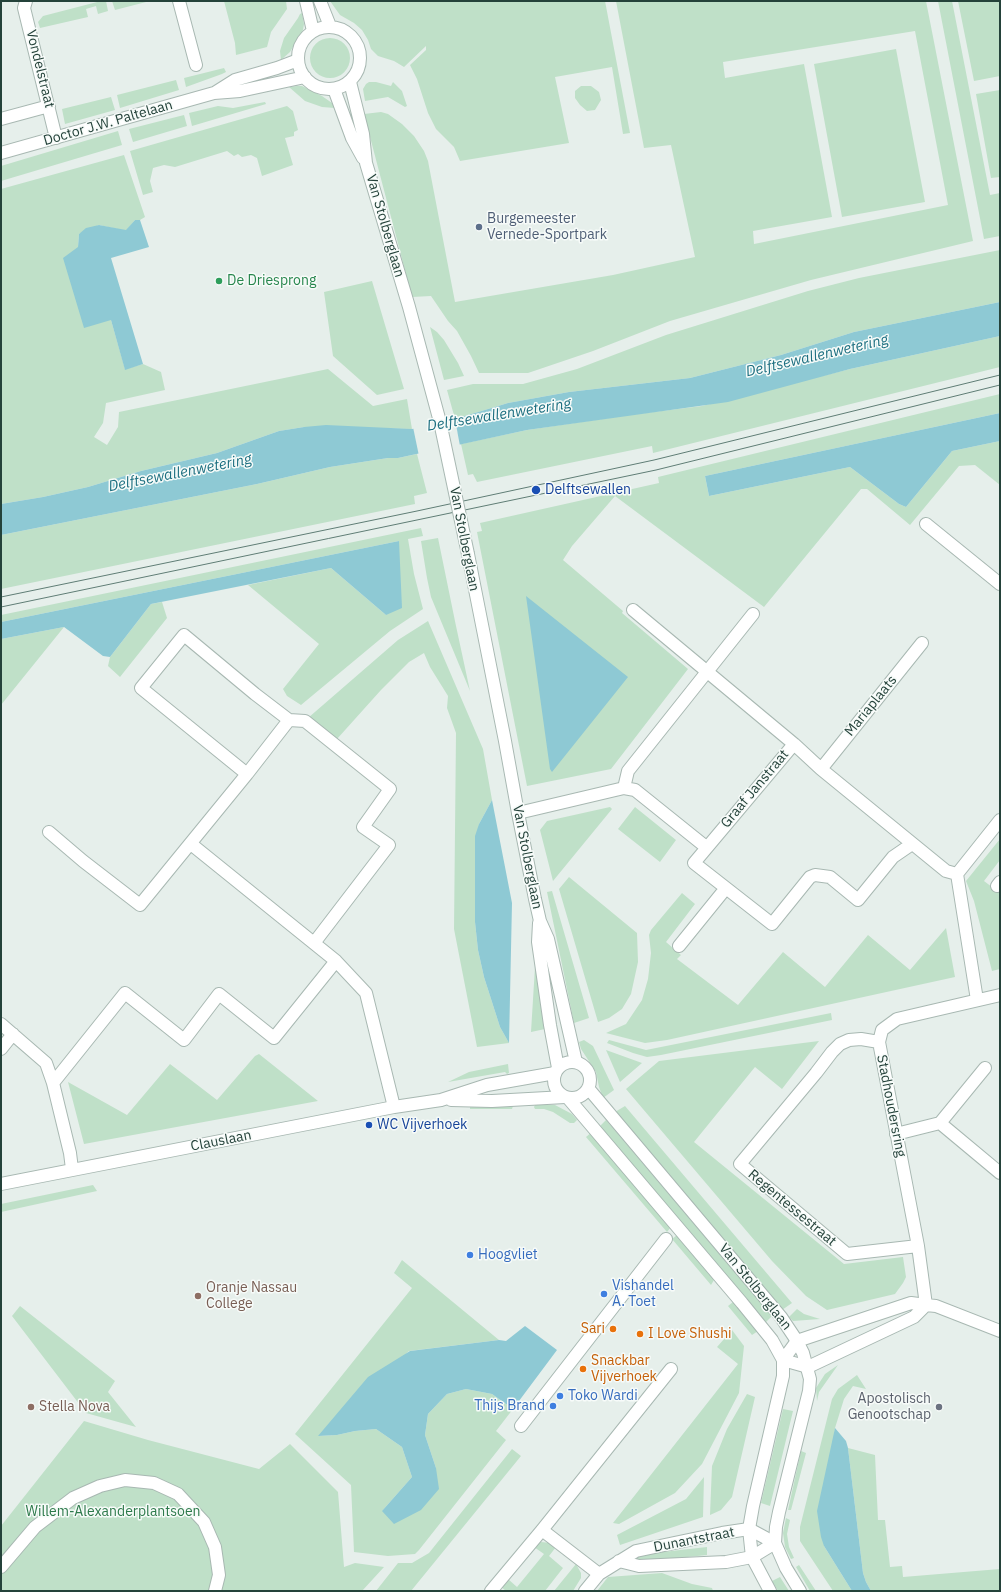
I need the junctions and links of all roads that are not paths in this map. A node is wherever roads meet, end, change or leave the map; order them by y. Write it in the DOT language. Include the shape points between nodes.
graph roads {
  1 [pos="26,1"];
  2 [pos="179,1"];
  3 [pos="306,1"];
  4 [pos="320,1"];
  5 [pos="330,26"];
  6 [pos="313,31"];
  7 [pos="298,60"];
  8 [pos="196,65"];
  9 [pos="305,77"];
  10 [pos="350,82"];
  11 [pos="334,89"];
  12 [pos="214,93"];
  13 [pos="48,106"];
  14 [pos="1,119"];
  15 [pos="56,138"];
  16 [pos="1,153"];
  17 [pos="366,163"];
  18 [pos="926,524"];
  19 [pos="1000,584"];
  20 [pos="633,610"];
  21 [pos="753,614"];
  22 [pos="922,643"];
  23 [pos="707,671"];
  24 [pos="289,720"];
  25 [pos="794,744"];
  26 [pos="821,769"];
  27 [pos="247,774"];
  28 [pos="624,788"];
  29 [pos="518,813"];
  30 [pos="1000,820"];
  31 [pos="50,832"];
  32 [pos="191,844"];
  33 [pos="912,844"];
  34 [pos="706,847"];
  35 [pos="957,874"];
  36 [pos="726,888"];
  37 [pos="540,921"];
  38 [pos="314,943"];
  39 [pos="679,946"];
  40 [pos="336,961"];
  41 [pos="1000,995"];
  42 [pos="977,1000"];
  43 [pos="1,1024"];
  44 [pos="13,1034"];
  45 [pos="879,1042"];
  46 [pos="1,1049"];
  47 [pos="576,1062"];
  48 [pos="985,1068"];
  49 [pos="557,1070"];
  50 [pos="53,1083"];
  51 [pos="588,1088"];
  52 [pos="566,1097"];
  53 [pos="441,1100"];
  54 [pos="394,1107"];
  55 [pos="940,1123"];
  56 [pos="896,1134"];
  57 [pos="72,1169"];
  58 [pos="1000,1173"];
  59 [pos="1,1184"];
  60 [pos="666,1238"];
  61 [pos="918,1246"];
  62 [pos="926,1305"];
  63 [pos="1000,1331"];
  64 [pos="797,1341"];
  65 [pos="783,1360"];
  66 [pos="808,1367"];
  67 [pos="671,1368"];
  68 [pos="521,1426"];
  69 [pos="749,1529"];
  70 [pos="542,1530"];
  71 [pos="775,1543"];
  72 [pos="752,1558"];
  73 [pos="619,1561"];
  74 [pos="1,1567"];
  75 [pos="599,1574"];
  76 [pos="216,1591"];
  77 [pos="491,1591"];
  78 [pos="585,1591"];
  79 [pos="770,1591"];
  80 [pos="800,1591"];
  1 -- 13 [label="street, Vondelstraat" via="24,8"];
  2 -- 8 [label="street"];
  3 -- 6 [label="street"];
  4 -- 5 [label="street"];
  5 -- 6 [label="street"];
  5 -- 10 [label="street" via="349,34 358,45 360,66"];
  6 -- 7 [label="street" via="301,43"];
  7 -- 9 [label="street"];
  7 -- 12 [label="street, Doctor J.W. Paltelaan" via="235,80"];
  9 -- 11 [label="street" via="318,87"];
  9 -- 12 [label="street, Doctor J.W. Paltelaan" via="240,91"];
  10 -- 11 [label="street"];
  10 -- 17 [label="street, Van Stolberglaan" via="363,134"];
  11 -- 17 [label="street, Van Stolberglaan" via="352,138"];
  12 -- 15 [label="street, Doctor J.W. Paltelaan"];
  13 -- 14 [label="street"];
  13 -- 15 [label="street, Vondelstraat"];
  15 -- 16 [label="street, Doctor J.W. Paltelaan"];
  17 -- 29 [label="street, Van Stolberglaan, bridge" via="440,422"];
  18 -- 19 [label="street"];
  20 -- 23 [label="street, Graaf Janstraat"];
  21 -- 23 [label="street"];
  22 -- 26 [label="street, Mariaplaats"];
  23 -- 25 [label="street, Graaf Janstraat"];
  23 -- 28 [label="street" via="628,771"];
  24 -- 27 [label="street"];
  24 -- 27 [label="street" via="184,635 141,688"];
  24 -- 38 [label="street" via="305,722 390,789 363,827 388,845"];
  25 -- 26 [label="street"];
  25 -- 34 [label="street, Graaf Janstraat"];
  26 -- 33 [label="street"];
  27 -- 32 [label="street"];
  28 -- 29 [label="street"];
  28 -- 34 [label="street" via="635,790"];
  29 -- 37 [label="street, Van Stolberglaan"];
  30 -- 35 [label="street"];
  31 -- 32 [label="street" via="140,905"];
  32 -- 38 [label="street"];
  33 -- 35 [label="street" via="946,871"];
  33 -- 36 [label="street" via="893,857 858,900 830,877 810,876 772,924"];
  34 -- 36 [label="street, Graaf Janstraat" via="694,863"];
  35 -- 42 [label="street"];
  36 -- 39 [label="street"];
  37 -- 47 [label="street, Van Stolberglaan" via="548,940"];
  37 -- 49 [label="street, Van Stolberglaan" via="538,942"];
  38 -- 40 [label="street"];
  40 -- 50 [label="street" via="274,1038 220,994 184,1040 125,993"];
  40 -- 54 [label="street" via="366,993"];
  41 -- 42 [label="street, Stadhoudersring"];
  42 -- 45 [label="street, Stadhoudersring" via="897,1019 882,1030"];
  43 -- 44 [label="street"];
  44 -- 46 [label="street"];
  44 -- 50 [label="street" via="46,1063"];
  45 -- 56 [label="street, Stadhoudersring"];
  45 -- 61 [label="street, Regentessestraat" via="861,1039 840,1044 740,1164 847,1254"];
  47 -- 49 [label="street" via="563,1064"];
  47 -- 51 [label="street" via="587,1070 590,1082"];
  48 -- 55 [label="street"];
  49 -- 52 [label="street" via="555,1086"];
  49 -- 53 [label="street, Clauslaan" via="487,1085"];
  50 -- 57 [label="street"];
  51 -- 52 [label="street" via="580,1096"];
  51 -- 64 [label="street, Van Stolberglaan" via="781,1317"];
  52 -- 53 [label="street, Clauslaan" via="492,1101"];
  52 -- 65 [label="street, Van Stolberglaan" via="742,1303 772,1340"];
  53 -- 54 [label="street, Clauslaan"];
  54 -- 57 [label="street, Clauslaan"];
  55 -- 56 [label="street"];
  55 -- 58 [label="street"];
  56 -- 61 [label="street, Stadhoudersring"];
  57 -- 59 [label="street, Clauslaan"];
  60 -- 68 [label="street"];
  61 -- 62 [label="street, Stadhoudersring"];
  62 -- 63 [label="street" via="952,1311"];
  62 -- 64 [label="street" via="911,1303"];
  62 -- 66 [label="street" via="914,1317"];
  64 -- 65 [label="street"];
  64 -- 66 [label="street, Van Stolberglaan"];
  65 -- 66 [label="street"];
  65 -- 69 [label="street, Van Stolberglaan" via="784,1376"];
  66 -- 71 [label="street, Van Stolberglaan" via="809,1392 779,1512"];
  67 -- 70 [label="street"];
  69 -- 71 [label="street, Dunantstraat"];
  69 -- 72 [label="street, Van Stolberglaan"];
  69 -- 73 [label="street, Dunantstraat" via="636,1551"];
  70 -- 75 [label="street"];
  70 -- 77 [label="street"];
  71 -- 72 [label="street, Dunantstraat"];
  71 -- 80 [label="street, Van Stolberglaan"];
  72 -- 73 [label="street, Dunantstraat" via="726,1562 639,1566"];
  72 -- 79 [label="street, Van Stolberglaan"];
  73 -- 75 [label="street, Dunantstraat"];
  74 -- 76 [label="street" via="35,1527 72,1498 100,1486 125,1480 154,1484 178,1494 204,1522 215,1547 218,1575"];
  75 -- 78 [label="street, Dunantstraat"];
}
